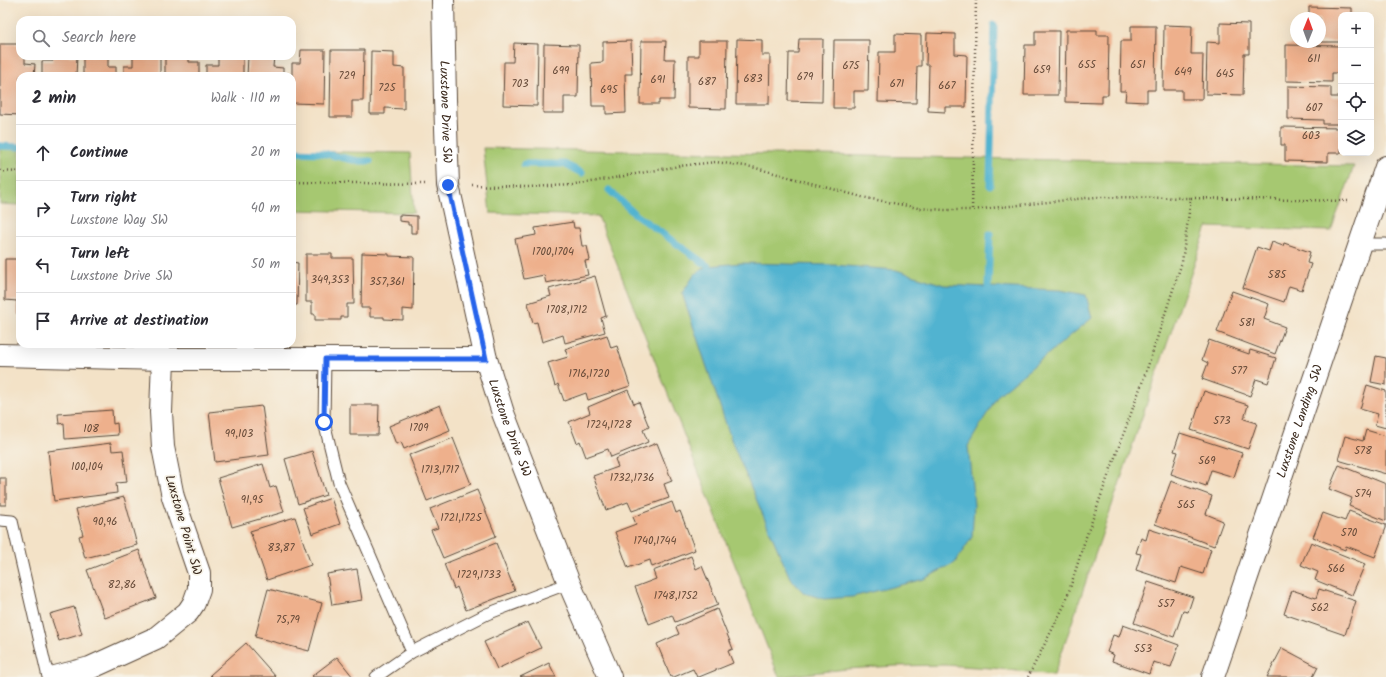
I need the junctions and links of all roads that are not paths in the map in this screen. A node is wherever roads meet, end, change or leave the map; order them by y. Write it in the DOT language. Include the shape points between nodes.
graph roads {
  1 [pos="443,0"];
  2 [pos="1386,167"];
  3 [pos="1360,244"];
  4 [pos="1386,244"];
  5 [pos="0,355"];
  6 [pos="163,359"];
  7 [pos="325,359"];
  8 [pos="486,359"];
  9 [pos="0,520"];
  10 [pos="568,583"];
  11 [pos="412,652"];
  12 [pos="48,677"];
  13 [pos="55,677"];
  14 [pos="376,677"];
  15 [pos="610,677"];
  16 [pos="1213,677"];
  1 -- 8 [label="street, Luxstone Drive SW" via="448,185"];
  2 -- 3 [label="street, Luxstone Landing SW"];
  3 -- 4 [label="lane"];
  3 -- 16 [label="street, Luxstone Landing SW"];
  5 -- 6 [label="street"];
  6 -- 7 [label="street"];
  6 -- 13 [label="street, Luxstone Point SW" via="163,447 173,497 199,572 199,589 188,612 156,638 90,668"];
  7 -- 8 [label="street"];
  7 -- 11 [label="lane" via="324,422 339,483"];
  8 -- 10 [label="street, Luxstone Drive SW" via="503,413"];
  9 -- 12 [label="lane" via="12,521"];
  10 -- 11 [label="lane" via="487,614"];
  10 -- 15 [label="street, Luxstone Drive SW"];
  11 -- 14 [label="lane"];
}
